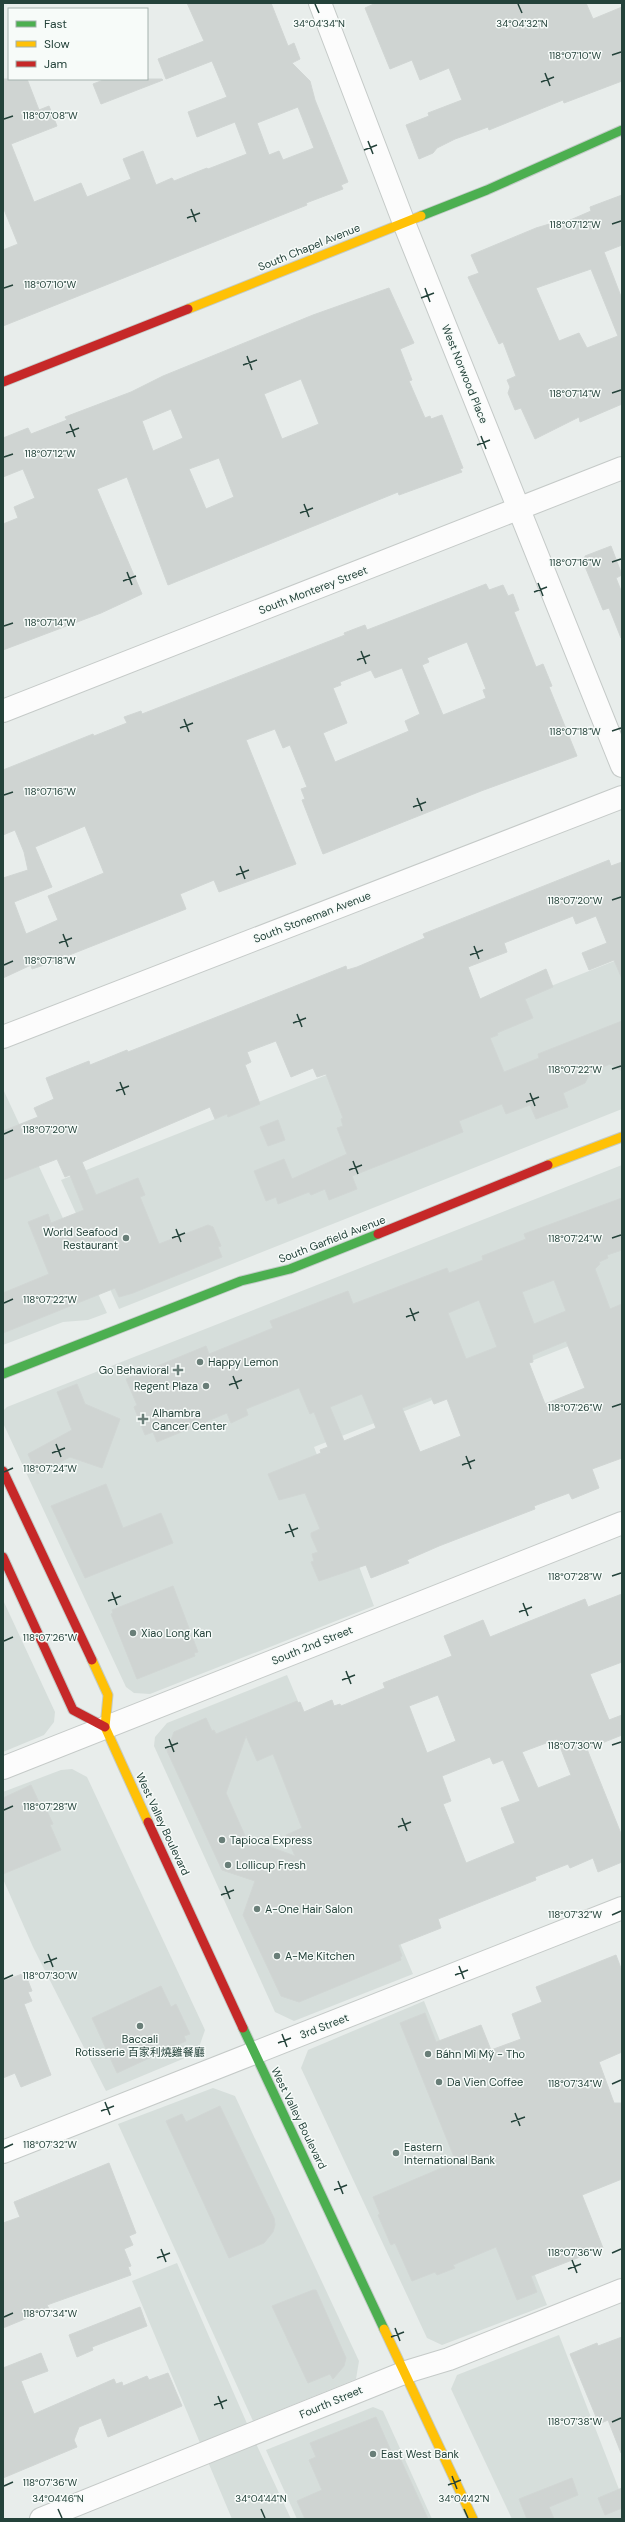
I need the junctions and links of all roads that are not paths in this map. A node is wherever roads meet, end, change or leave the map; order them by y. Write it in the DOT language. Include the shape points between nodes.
graph roads {
  1 [pos="320,3"];
  2 [pos="622,130"];
  3 [pos="404,223"];
  4 [pos="3,382"];
  5 [pos="622,468"];
  6 [pos="519,510"];
  7 [pos="3,710"];
  8 [pos="622,766"];
  9 [pos="622,797"];
  10 [pos="3,1037"];
  11 [pos="622,1138"];
  12 [pos="3,1374"];
  13 [pos="3,1471"];
  14 [pos="622,1523"];
  15 [pos="3,1557"];
  16 [pos="105,1727"];
  17 [pos="3,1768"];
  18 [pos="622,1908"];
  19 [pos="254,2053"];
  20 [pos="3,2152"];
  21 [pos="622,2290"];
  22 [pos="406,2372"];
  23 [pos="41,2519"];
  24 [pos="473,2519"];
  1 -- 3 [label="street, West Norwood Place"];
  2 -- 3 [label="main road, South Chapel Avenue" via="534,171"];
  3 -- 4 [label="main road, South Chapel Avenue"];
  3 -- 6 [label="street, West Norwood Place"];
  5 -- 6 [label="street, South Monterey Street"];
  6 -- 7 [label="street, South Monterey Street"];
  6 -- 8 [label="street, West Norwood Place"];
  9 -- 10 [label="street, South Stoneman Avenue"];
  11 -- 12 [label="main road, South Garfield Avenue" via="482,1191 338,1251 290,1269 241,1281"];
  13 -- 16 [label="main road, West Valley Boulevard" via="108,1695"];
  14 -- 16 [label="street, South 2nd Street"];
  15 -- 16 [label="main road" via="74,1710"];
  16 -- 17 [label="street, South 2nd Street"];
  16 -- 19 [label="main road, West Valley Boulevard"];
  18 -- 19 [label="street, 3rd Street"];
  19 -- 20 [label="street, 3rd Street"];
  19 -- 22 [label="main road, West Valley Boulevard"];
  21 -- 22 [label="street, Fourth Street" via="449,2359"];
  22 -- 23 [label="street, Fourth Street"];
  22 -- 24 [label="main road, West Valley Boulevard"];
}
